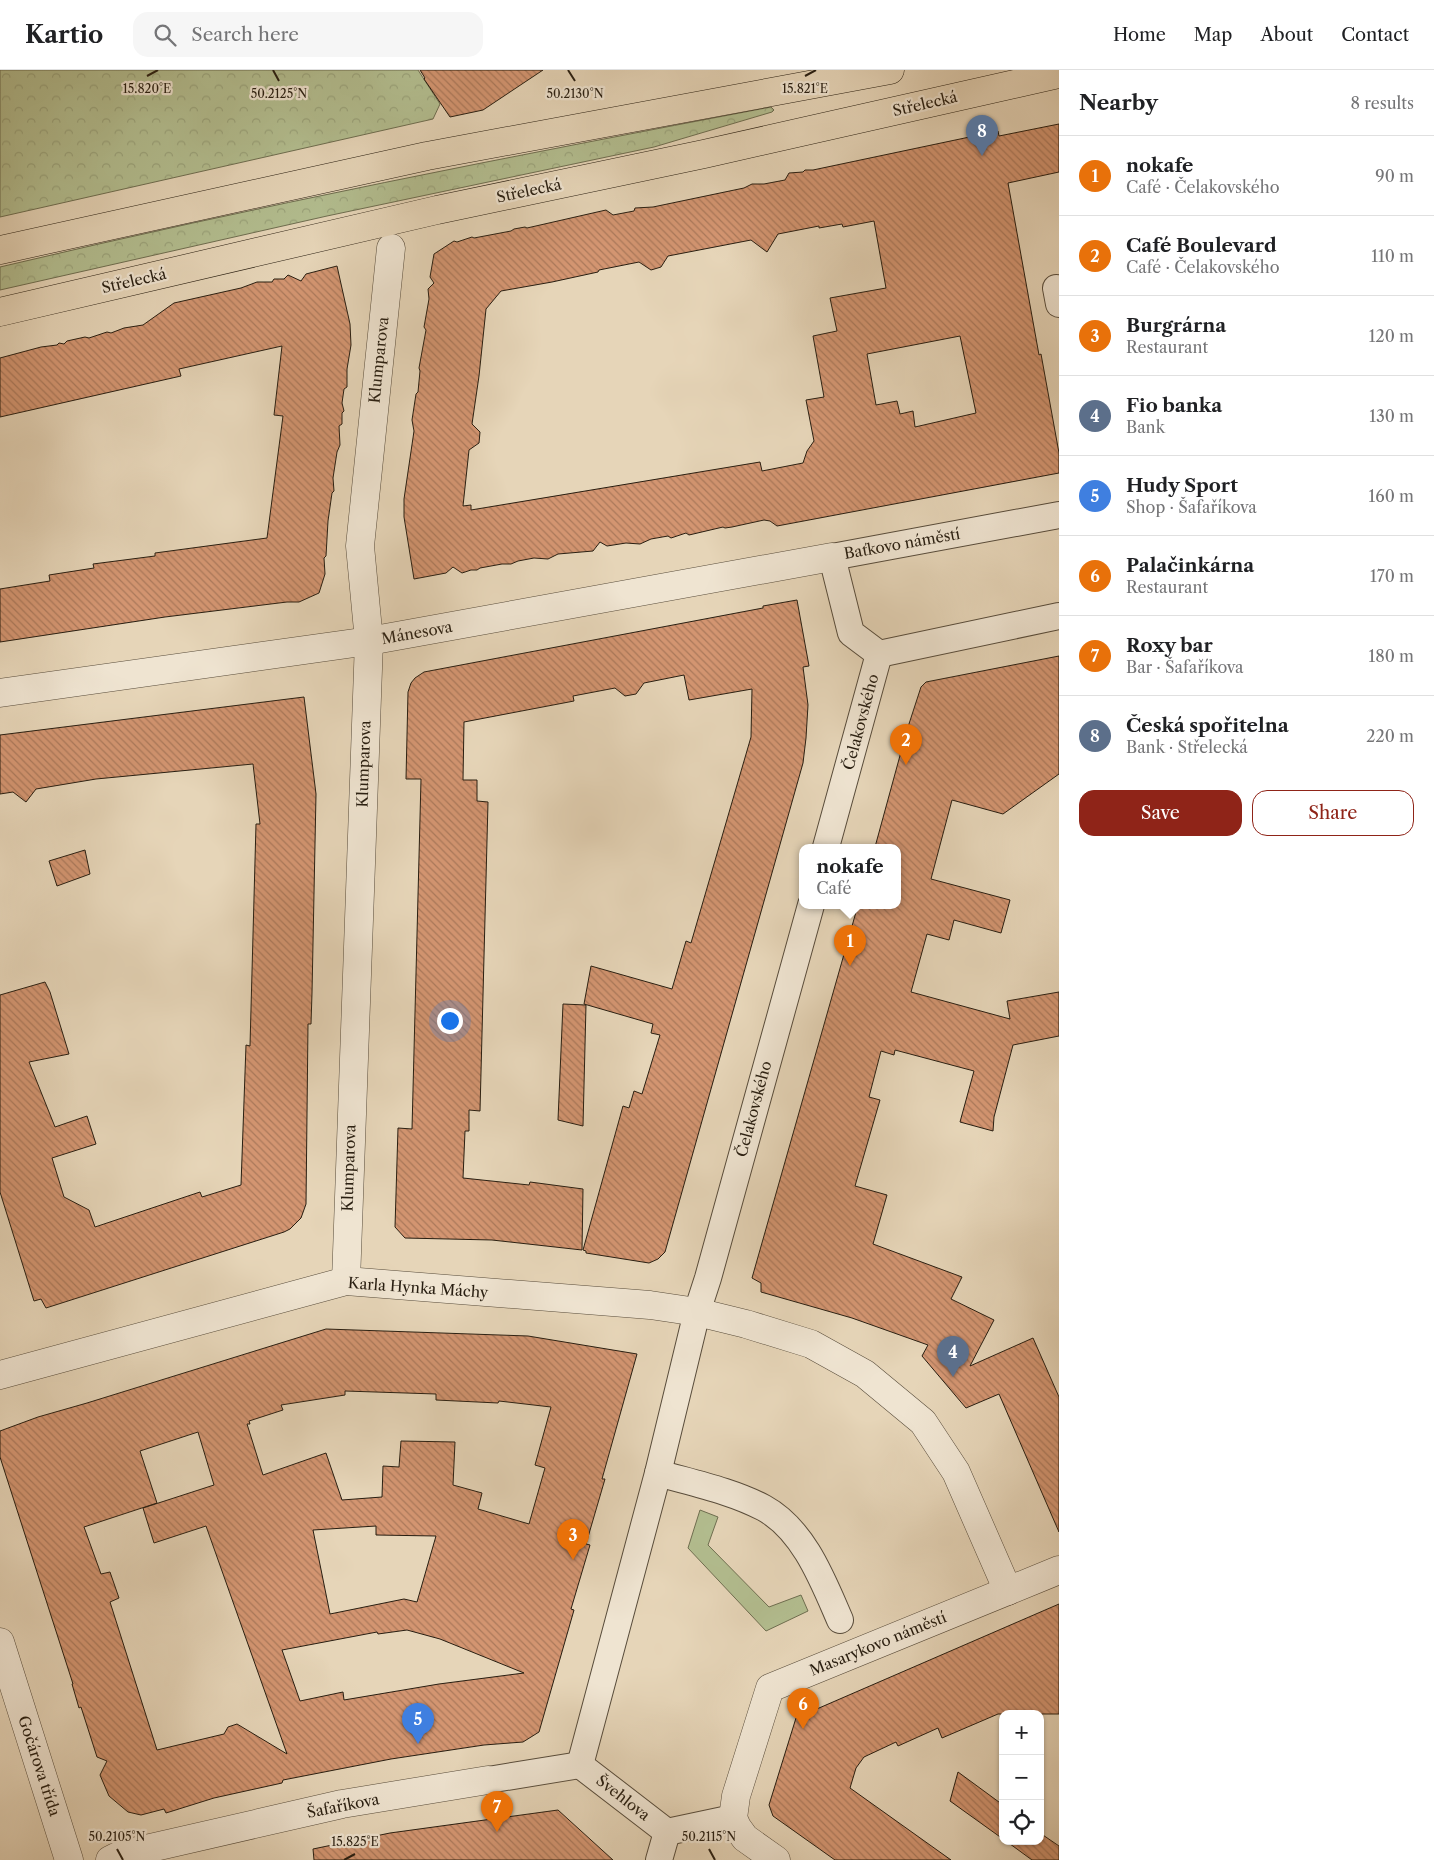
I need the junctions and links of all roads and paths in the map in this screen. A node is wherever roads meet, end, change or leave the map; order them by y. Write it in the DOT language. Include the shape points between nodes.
graph roads {
  1 [pos="890,70"];
  2 [pos="1059,74"];
  3 [pos="391,248"];
  4 [pos="0,250"];
  5 [pos="0,312"];
  6 [pos="1059,515"];
  7 [pos="832,557"];
  8 [pos="1059,616"];
  9 [pos="369,641"];
  10 [pos="879,654"];
  11 [pos="0,693"];
  12 [pos="827,844"];
  13 [pos="809,909"];
  14 [pos="346,1281"];
  15 [pos="697,1312"];
  16 [pos="0,1375"];
  17 [pos="658,1474"];
  18 [pos="1059,1570"];
  19 [pos="1008,1591"];
  20 [pos="840,1620"];
  21 [pos="0,1642"];
  22 [pos="580,1765"];
  23 [pos="488,1780"];
  24 [pos="733,1818"];
  25 [pos="667,1832"];
  26 [pos="69,1860"];
  27 [pos="110,1860"];
  28 [pos="659,1860"];
  29 [pos="776,1860"];
  1 -- 4 [label="main road" via="427,156"];
  2 -- 5 [label="main road, Střelecká" via="714,152 437,210"];
  3 -- 9 [label="street, Klumparova" via="360,546"];
  6 -- 7 [label="street, Baťkovo náměstí"];
  7 -- 9 [label="street, Mánesova"];
  7 -- 10 [label="street, Baťkovo náměstí" via="851,633"];
  8 -- 10 [label="street"];
  9 -- 11 [label="street, Mánesova"];
  9 -- 14 [label="street, Klumparova"];
  10 -- 12 [label="street, Čelakovského"];
  13 -- 15 [label="street, Čelakovského"];
  14 -- 15 [label="street, Karla Hynka Máchy" via="650,1305"];
  14 -- 16 [label="street, Karla Hynka Máchy"];
  15 -- 17 [label="street"];
  15 -- 19 [label="street" via="811,1344 864,1374 923,1422 956,1472"];
  17 -- 20 [label="street" via="749,1502 765,1509 785,1525 801,1544"];
  17 -- 22 [label="street"];
  18 -- 19 [label="street, Masarykovo náměstí"];
  19 -- 24 [label="street, Masarykovo náměstí" via="770,1688 736,1796"];
  21 -- 26 [label="street, Gočárova třída"];
  22 -- 23 [label="street, Šafaříkova"];
  22 -- 25 [label="street, Švehlova"];
  23 -- 27 [label="street, Šafaříkova" via="342,1804 120,1855"];
  24 -- 25 [label="street"];
  24 -- 29 [label="street" via="745,1838"];
  25 -- 28 [label="street"];
}
